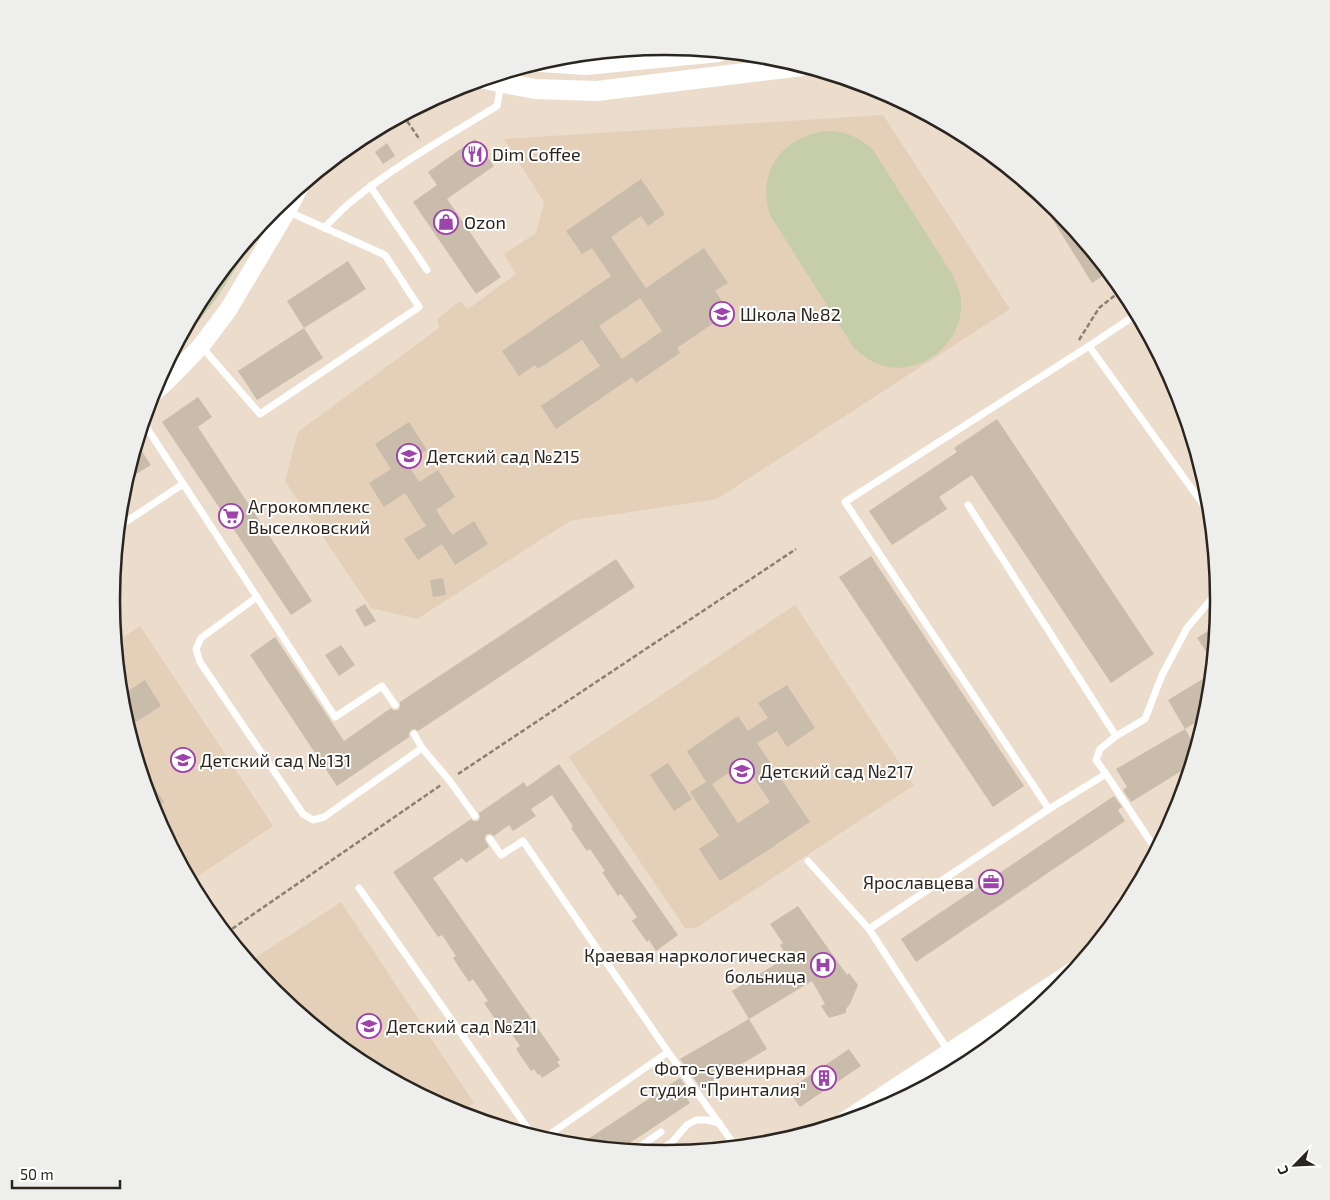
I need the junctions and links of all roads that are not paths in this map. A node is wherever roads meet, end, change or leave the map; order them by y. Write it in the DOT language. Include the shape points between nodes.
graph roads {
  1 [pos="683,56"];
  2 [pos="567,64"];
  3 [pos="784,68"];
  4 [pos="497,82"];
  5 [pos="493,83"];
  6 [pos="370,186"];
  7 [pos="290,206"];
  8 [pos="287,211"];
  9 [pos="324,228"];
  10 [pos="427,270"];
  11 [pos="1131,318"];
  12 [pos="201,346"];
  13 [pos="1089,346"];
  14 [pos="165,383"];
  15 [pos="148,429"];
  16 [pos="183,484"];
  17 [pos="1201,502"];
  18 [pos="968,505"];
  19 [pos="126,522"];
  20 [pos="257,597"];
  21 [pos="1210,601"];
  22 [pos="395,705"];
  23 [pos="414,734"];
  24 [pos="1116,736"];
  25 [pos="422,748"];
  26 [pos="1106,774"];
  27 [pos="1049,809"];
  28 [pos="475,816"];
  29 [pos="490,839"];
  30 [pos="1152,844"];
  31 [pos="808,862"];
  32 [pos="359,888"];
  33 [pos="869,929"];
  34 [pos="1044,991"];
  35 [pos="668,1052"];
  36 [pos="949,1052"];
  37 [pos="933,1072"];
  38 [pos="887,1098"];
  39 [pos="720,1124"];
  40 [pos="526,1127"];
  41 [pos="660,1132"];
  42 [pos="552,1133"];
  43 [pos="731,1141"];
  44 [pos="643,1144"];
  45 [pos="668,1145"];
  1 -- 2 [label="main road" via="586,65"];
  3 -- 4 [label="main road" via="597,91 535,89"];
  5 -- 6 [label="lane" via="497,106"];
  6 -- 9 [label="lane"];
  6 -- 10 [label="lane"];
  7 -- 8 [label="street"];
  8 -- 9 [label="lane"];
  8 -- 12 [label="street" via="228,310"];
  9 -- 12 [label="lane" via="384,255 419,307 260,414"];
  11 -- 13 [label="lane"];
  12 -- 14 [label="street"];
  13 -- 17 [label="lane"];
  13 -- 27 [label="lane" via="845,502"];
  15 -- 16 [label="lane"];
  16 -- 19 [label="lane"];
  16 -- 20 [label="lane"];
  18 -- 24 [label="lane"];
  20 -- 22 [label="lane" via="335,717 382,686"];
  20 -- 25 [label="lane" via="200,638 196,649 200,662 303,814 312,820 324,817"];
  21 -- 24 [label="lane" via="1187,628 1162,675 1145,718"];
  23 -- 25 [label="lane"];
  24 -- 26 [label="lane" via="1100,749 1096,760"];
  25 -- 28 [label="lane"];
  26 -- 27 [label="lane"];
  26 -- 30 [label="lane"];
  27 -- 33 [label="lane"];
  29 -- 35 [label="lane" via="501,855 523,841"];
  31 -- 33 [label="lane"];
  32 -- 40 [label="lane"];
  33 -- 36 [label="lane"];
  34 -- 36 [label="main road"];
  35 -- 39 [label="lane"];
  35 -- 42 [label="lane"];
  36 -- 37 [label="main road"];
  37 -- 38 [label="main road"];
  39 -- 43 [label="lane"];
  39 -- 45 [label="lane" via="696,1120"];
  41 -- 44 [label="lane"];
}
